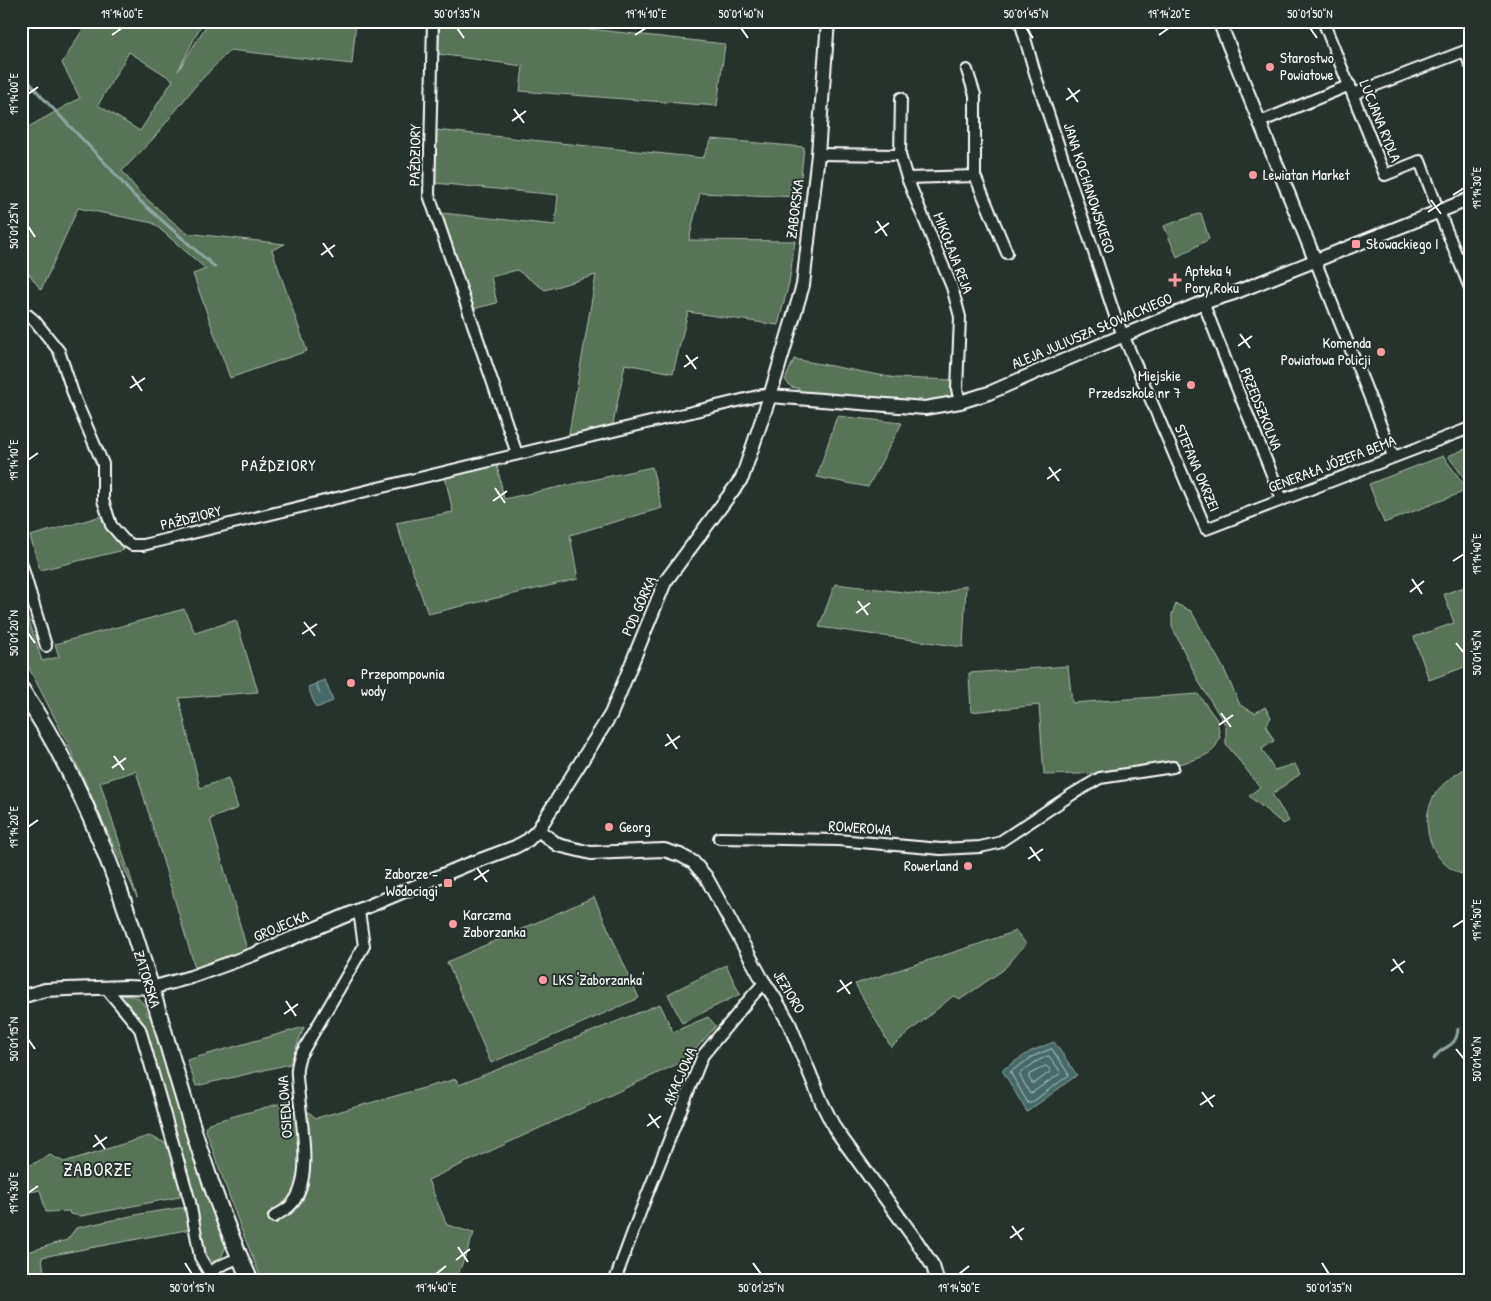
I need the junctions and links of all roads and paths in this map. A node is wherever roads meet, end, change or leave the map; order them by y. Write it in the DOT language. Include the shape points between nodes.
graph roads {
  1 [pos="433,21"];
  2 [pos="828,21"];
  3 [pos="1020,21"];
  4 [pos="1219,21"];
  5 [pos="1323,21"];
  6 [pos="1470,64"];
  7 [pos="967,70"];
  8 [pos="1352,89"];
  9 [pos="901,98"];
  10 [pos="1260,122"];
  11 [pos="818,154"];
  12 [pos="900,155"];
  13 [pos="976,176"];
  14 [pos="907,178"];
  15 [pos="1470,199"];
  16 [pos="1439,212"];
  17 [pos="1007,253"];
  18 [pos="1470,255"];
  19 [pos="1314,260"];
  20 [pos="1458,260"];
  21 [pos="1470,288"];
  22 [pos="1203,302"];
  23 [pos="21,313"];
  24 [pos="1124,336"];
  25 [pos="770,396"];
  26 [pos="960,402"];
  27 [pos="1470,428"];
  28 [pos="517,454"];
  29 [pos="1393,456"];
  30 [pos="1282,499"];
  31 [pos="1206,529"];
  32 [pos="21,562"];
  33 [pos="46,646"];
  34 [pos="21,689"];
  35 [pos="1173,768"];
  36 [pos="538,830"];
  37 [pos="719,838"];
  38 [pos="359,911"];
  39 [pos="764,984"];
  40 [pos="106,988"];
  41 [pos="151,988"];
  42 [pos="21,997"];
  43 [pos="274,1217"];
  44 [pos="239,1258"];
  45 [pos="208,1277"];
  46 [pos="250,1280"];
  47 [pos="615,1280"];
  48 [pos="937,1280"];
  1 -- 28 [label="street, PAŹDZIORY" via="428,195"];
  2 -- 11 [label="street, ZABORSKA"];
  3 -- 24 [label="street, JANA KOCHANOWSKIEGO"];
  4 -- 10 [label="street"];
  5 -- 8 [label="street, LUCJANA RYDLA"];
  6 -- 8 [label="street" via="1465,51"];
  7 -- 13 [label="street" via="975,95"];
  8 -- 10 [label="street"];
  8 -- 16 [label="street, LUCJANA RYDLA" via="1386,175 1420,161"];
  9 -- 12 [label="street, MIKOŁAJA REJA"];
  10 -- 19 [label="street"];
  11 -- 12 [label="street"];
  11 -- 25 [label="street, ZABORSKA" via="803,285"];
  12 -- 14 [label="street, MIKOŁAJA REJA"];
  13 -- 14 [label="street"];
  13 -- 17 [label="street"];
  14 -- 26 [label="street, MIKOŁAJA REJA" via="952,287 960,317 957,389"];
  15 -- 16 [label="street, ALEJA JULIUSZA SŁOWACKIEGO"];
  16 -- 19 [label="street, ALEJA JULIUSZA SŁOWACKIEGO"];
  16 -- 20 [label="street"];
  18 -- 20 [label="street"];
  19 -- 22 [label="street, ALEJA JULIUSZA SŁOWACKIEGO" via="1234,293"];
  19 -- 29 [label="street"];
  20 -- 21 [label="street"];
  22 -- 24 [label="street, ALEJA JULIUSZA SŁOWACKIEGO"];
  22 -- 30 [label="street, PRZEDSZKOLNA"];
  23 -- 28 [label="street, PAŹDZIORY" via="36,321 59,351 103,464 103,500 111,525 132,545 143,545"];
  24 -- 26 [label="street, ALEJA JULIUSZA SŁOWACKIEGO"];
  24 -- 31 [label="street, STEFANA OKRZEI"];
  25 -- 26 [label="street, ALEJA JULIUSZA SŁOWACKIEGO" via="925,408"];
  25 -- 28 [label="street, PAŹDZIORY" via="762,395"];
  25 -- 36 [label="street, POD GÓRKĄ" via="742,478 665,582 611,714"];
  27 -- 29 [label="street, GENERAŁA JÓZEFA BEMA"];
  29 -- 30 [label="street, GENERAŁA JÓZEFA BEMA"];
  30 -- 31 [label="street, GENERAŁA JÓZEFA BEMA"];
  32 -- 33 [label="street"];
  34 -- 41 [label="main road, ZATORSKA" via="56,747 94,824"];
  35 -- 37 [label="street, ROWEROWA" via="1100,778 998,843 980,847 941,849 838,840"];
  36 -- 38 [label="street, GROJECKA" via="515,848"];
  36 -- 39 [label="street, JEZIORO" via="558,845 591,853 664,850 693,862 706,877"];
  38 -- 41 [label="street, GROJECKA" via="225,966"];
  38 -- 43 [label="street, OSIEDLOWA" via="364,946 300,1056 296,1072 305,1165 303,1182 291,1205"];
  39 -- 47 [label="street, AKACJOWA" via="703,1055"];
  39 -- 48 [label="street, JEZIORO" via="792,1031 835,1129 915,1239 933,1266"];
  40 -- 41 [label="street, GROJECKA"];
  40 -- 42 [label="street, GROJECKA" via="45,990"];
  40 -- 45 [label="street" via="140,1029"];
  41 -- 44 [label="main road, ZATORSKA" via="212,1192"];
  44 -- 45 [label="street" via="226,1263"];
  44 -- 46 [label="main road, ZATORSKA"];
}
